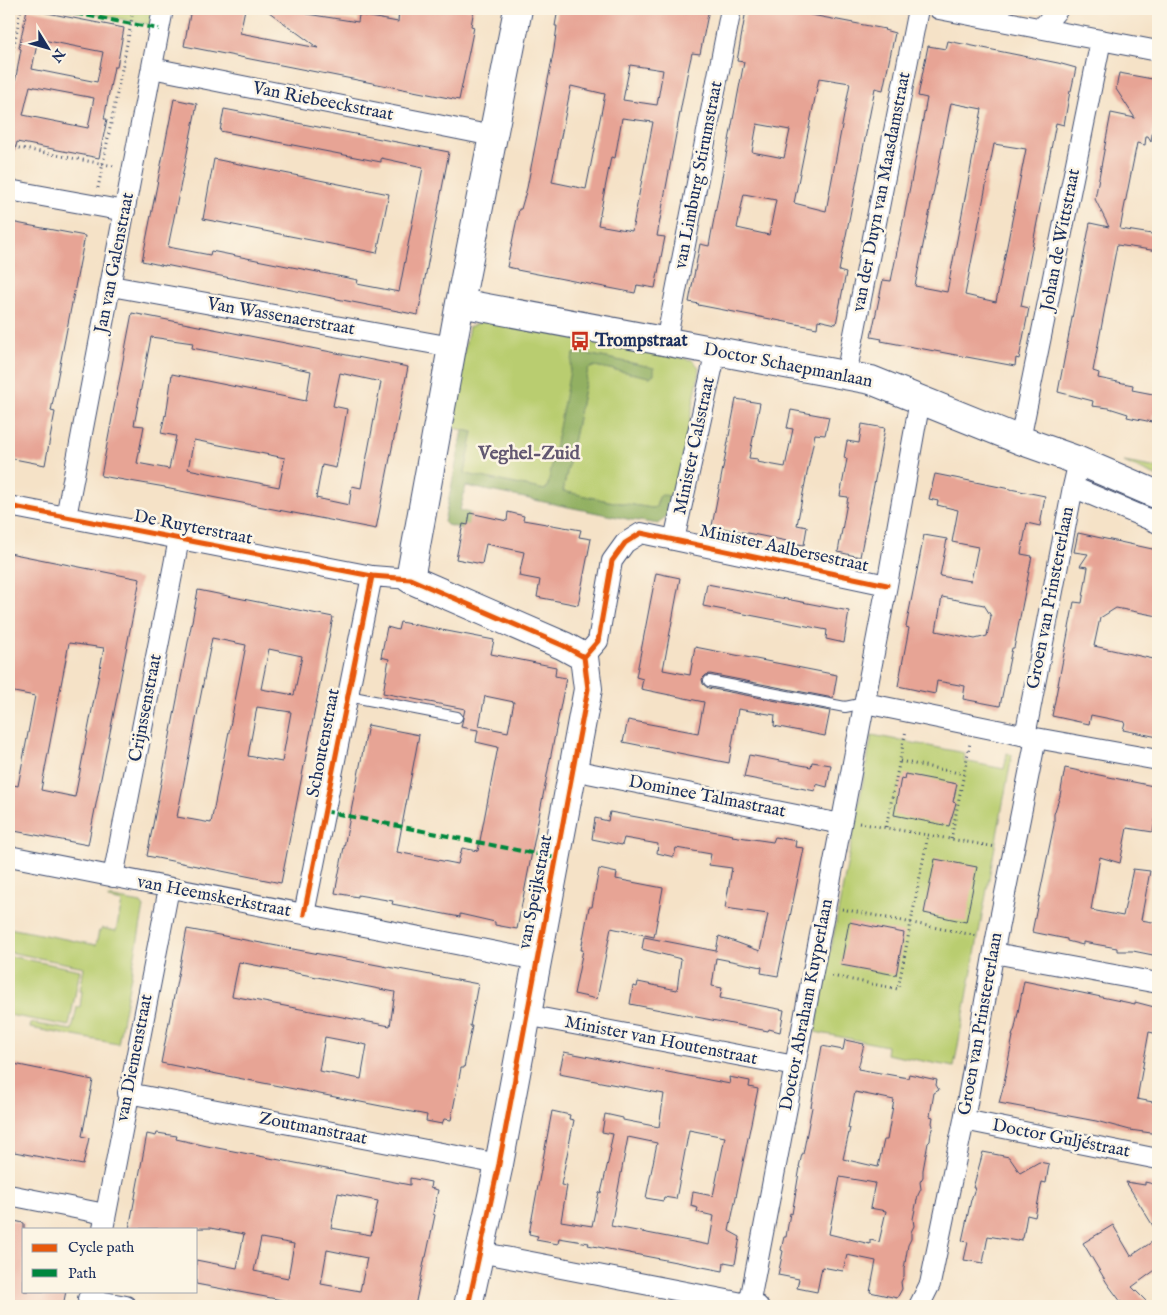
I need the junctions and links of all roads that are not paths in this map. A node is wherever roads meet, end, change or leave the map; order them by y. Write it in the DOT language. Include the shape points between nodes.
graph roads {
  1 [pos="163,9"];
  2 [pos="518,9"];
  3 [pos="731,9"];
  4 [pos="918,9"];
  5 [pos="939,9"];
  6 [pos="1058,9"];
  7 [pos="1042,28"];
  8 [pos="1102,40"];
  9 [pos="1158,51"];
  10 [pos="152,68"];
  11 [pos="493,136"];
  12 [pos="9,190"];
  13 [pos="125,211"];
  14 [pos="111,286"];
  15 [pos="460,303"];
  16 [pos="666,342"];
  17 [pos="452,347"];
  18 [pos="716,351"];
  19 [pos="846,375"];
  20 [pos="920,400"];
  21 [pos="1020,440"];
  22 [pos="1079,460"];
  23 [pos="1073,487"];
  24 [pos="1158,495"];
  25 [pos="9,506"];
  26 [pos="66,517"];
  27 [pos="1158,523"];
  28 [pos="179,539"];
  29 [pos="674,540"];
  30 [pos="372,576"];
  31 [pos="410,579"];
  32 [pos="887,585"];
  33 [pos="584,657"];
  34 [pos="709,681"];
  35 [pos="348,696"];
  36 [pos="864,704"];
  37 [pos="457,717"];
  38 [pos="1030,737"];
  39 [pos="1158,760"];
  40 [pos="573,770"];
  41 [pos="842,822"];
  42 [pos="9,856"];
  43 [pos="113,877"];
  44 [pos="169,888"];
  45 [pos="304,914"];
  46 [pos="995,946"];
  47 [pos="537,960"];
  48 [pos="1158,983"];
  49 [pos="526,1015"];
  50 [pos="795,1066"];
  51 [pos="128,1094"];
  52 [pos="964,1120"];
  53 [pos="1158,1159"];
  54 [pos="499,1164"];
  55 [pos="9,1195"];
  56 [pos="104,1221"];
  57 [pos="479,1252"];
  58 [pos="89,1299"];
  59 [pos="126,1306"];
  60 [pos="468,1306"];
  61 [pos="752,1306"];
  62 [pos="919,1306"];
  1 -- 10 [label="street, Jan van Galenstraat"];
  2 -- 11 [label="street"];
  3 -- 16 [label="street, van Limburg Stirumstraat"];
  4 -- 19 [label="street, van der Duyn van Maasdamstraat"];
  5 -- 7 [label="street"];
  6 -- 7 [label="street"];
  7 -- 8 [label="street"];
  8 -- 9 [label="street"];
  8 -- 21 [label="street, Johan de Wittstraat"];
  10 -- 11 [label="street, Van Riebeeckstraat"];
  10 -- 13 [label="street, Jan van Galenstraat"];
  11 -- 15 [label="street"];
  12 -- 13 [label="street"];
  13 -- 14 [label="street, Jan van Galenstraat"];
  14 -- 17 [label="street, Van Wassenaerstraat"];
  14 -- 26 [label="street, Jan van Galenstraat"];
  15 -- 16 [label="street, Doctor Schaepmanlaan"];
  15 -- 17 [label="street"];
  16 -- 18 [label="street, Doctor Schaepmanlaan"];
  17 -- 31 [label="street"];
  18 -- 19 [label="street, Doctor Schaepmanlaan"];
  18 -- 29 [label="street, Minister Calsstraat"];
  19 -- 20 [label="street, Doctor Schaepmanlaan" via="871,380"];
  20 -- 21 [label="street, Doctor Schaepmanlaan"];
  20 -- 32 [label="street, Doctor Abraham Kuyperlaan"];
  21 -- 22 [label="street, Doctor Schaepmanlaan"];
  22 -- 23 [label="street, Groen van Prinstererlaan"];
  22 -- 24 [label="street, Doctor Schaepmanlaan"];
  23 -- 27 [label="street"];
  23 -- 38 [label="street, Groen van Prinstererlaan"];
  25 -- 26 [label="street, De Ruyterstraat"];
  26 -- 28 [label="street, De Ruyterstraat"];
  28 -- 30 [label="street, De Ruyterstraat"];
  28 -- 43 [label="street, Crijnssenstraat"];
  29 -- 32 [label="street, Minister Aalbersestraat"];
  29 -- 33 [label="street" via="641,533 625,543 612,561 598,641"];
  30 -- 31 [label="street, De Ruyterstraat"];
  30 -- 35 [label="street, Schoutenstraat"];
  31 -- 33 [label="street"];
  32 -- 36 [label="street, Doctor Abraham Kuyperlaan"];
  33 -- 40 [label="street, van Speijkstraat" via="588,690"];
  34 -- 36 [label="lane" via="845,707"];
  35 -- 37 [label="lane"];
  35 -- 45 [label="street, Schoutenstraat"];
  36 -- 38 [label="street"];
  36 -- 41 [label="street, Doctor Abraham Kuyperlaan"];
  38 -- 39 [label="street"];
  38 -- 46 [label="street, Groen van Prinstererlaan" via="1014,850"];
  40 -- 41 [label="street, Dominee Talmastraat"];
  40 -- 47 [label="street, van Speijkstraat"];
  41 -- 50 [label="street, Doctor Abraham Kuyperlaan"];
  42 -- 43 [label="street, van Heemskerkstraat"];
  43 -- 44 [label="street, van Heemskerkstraat"];
  44 -- 45 [label="street, van Heemskerkstraat"];
  44 -- 51 [label="street, van Diemenstraat"];
  45 -- 47 [label="street, van Heemskerkstraat"];
  46 -- 48 [label="street"];
  46 -- 52 [label="street, Groen van Prinstererlaan"];
  47 -- 49 [label="street, van Speijkstraat"];
  49 -- 50 [label="street, Minister van Houtenstraat"];
  49 -- 54 [label="street, van Speijkstraat"];
  50 -- 61 [label="street, Doctor Abraham Kuyperlaan"];
  51 -- 54 [label="street, Zoutmanstraat"];
  51 -- 56 [label="street, van Diemenstraat"];
  52 -- 53 [label="street, Doctor Guljéstraat"];
  52 -- 62 [label="street, Groen van Prinstererlaan" via="930,1284"];
  54 -- 57 [label="street, van Speijkstraat"];
  55 -- 56 [label="street"];
  57 -- 60 [label="street, van Speijkstraat"];
  57 -- 61 [label="street"];
  58 -- 59 [label="street"];
}
